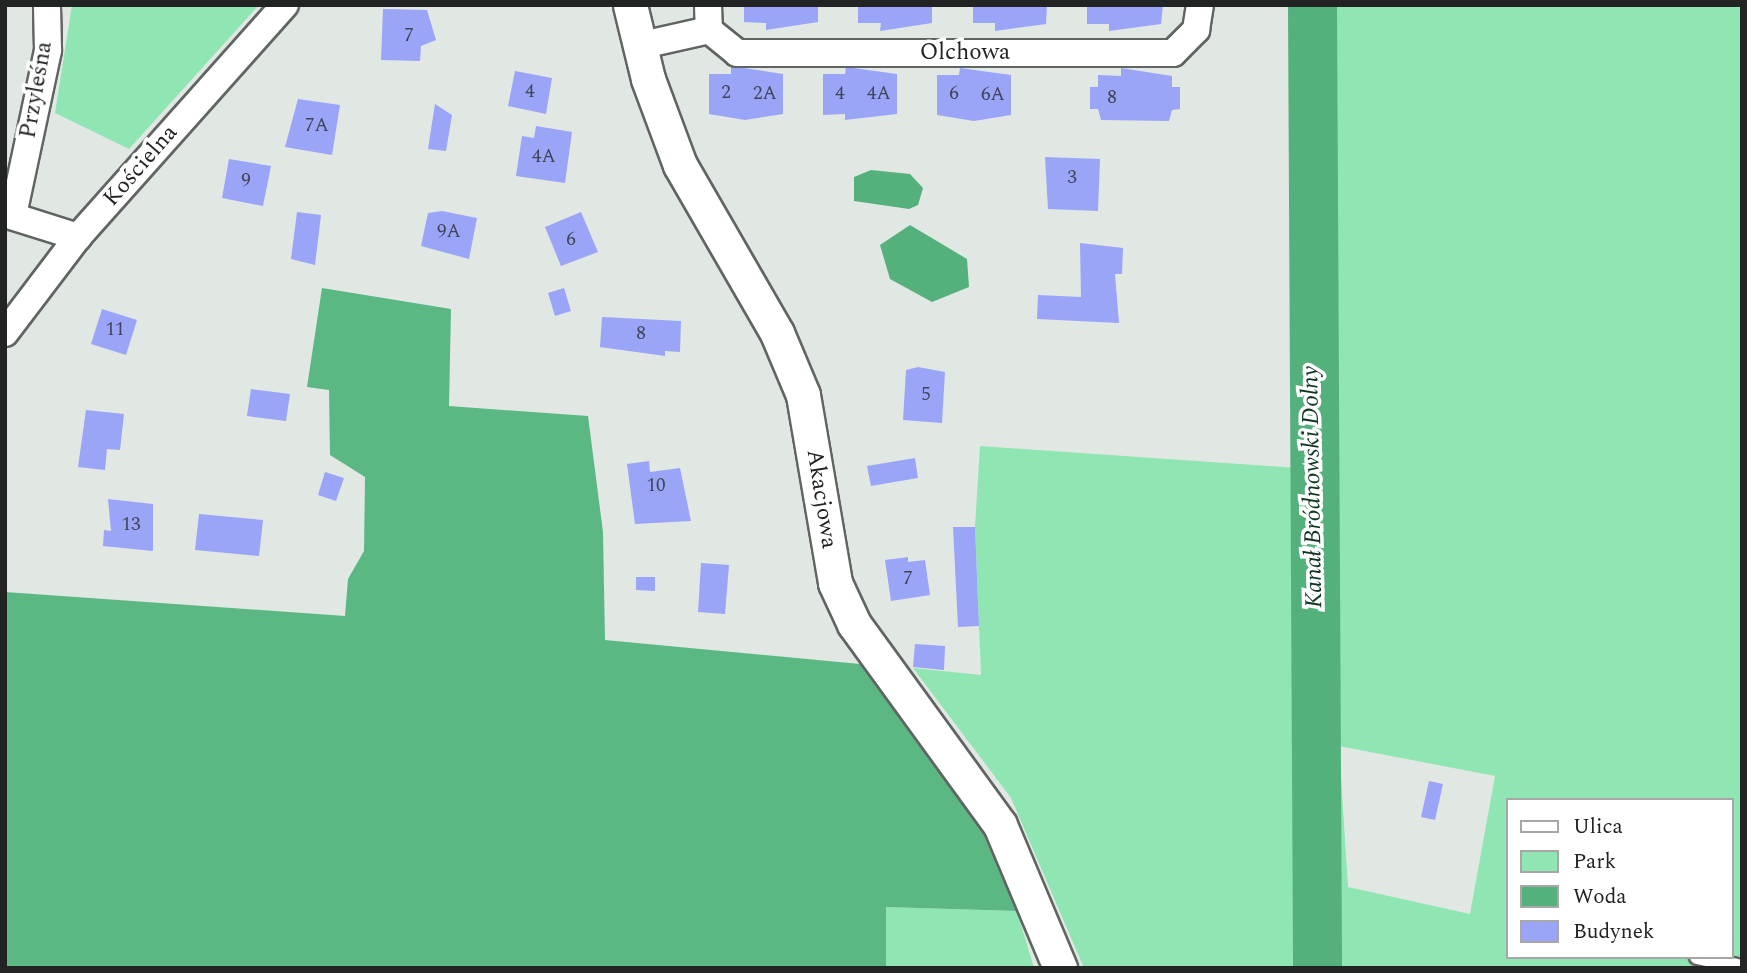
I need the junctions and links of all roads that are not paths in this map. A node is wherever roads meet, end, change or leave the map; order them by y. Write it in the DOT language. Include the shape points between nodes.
graph roads {
  1 [pos="47,5"];
  2 [pos="285,5"];
  3 [pos="630,5"];
  4 [pos="1200,5"];
  5 [pos="709,18"];
  6 [pos="638,46"];
  7 [pos="9,215"];
  8 [pos="78,237"];
  9 [pos="5,333"];
  10 [pos="1706,959"];
  11 [pos="1742,967"];
  12 [pos="1060,968"];
  1 -- 7 [label="street, Przyleśna" via="48,50"];
  2 -- 8 [label="street, Kościelna"];
  3 -- 6 [label="street, Akacjowa"];
  4 -- 5 [label="street, Olchowa" via="1196,30 1173,53 737,53"];
  5 -- 6 [label="street, Olchowa"];
  6 -- 12 [label="street, Akacjowa" via="680,165 777,333 803,395 835,583 853,624 1000,825"];
  7 -- 8 [label="street"];
  8 -- 9 [label="street, Kościelna"];
  10 -- 11 [label="lane"];
}
